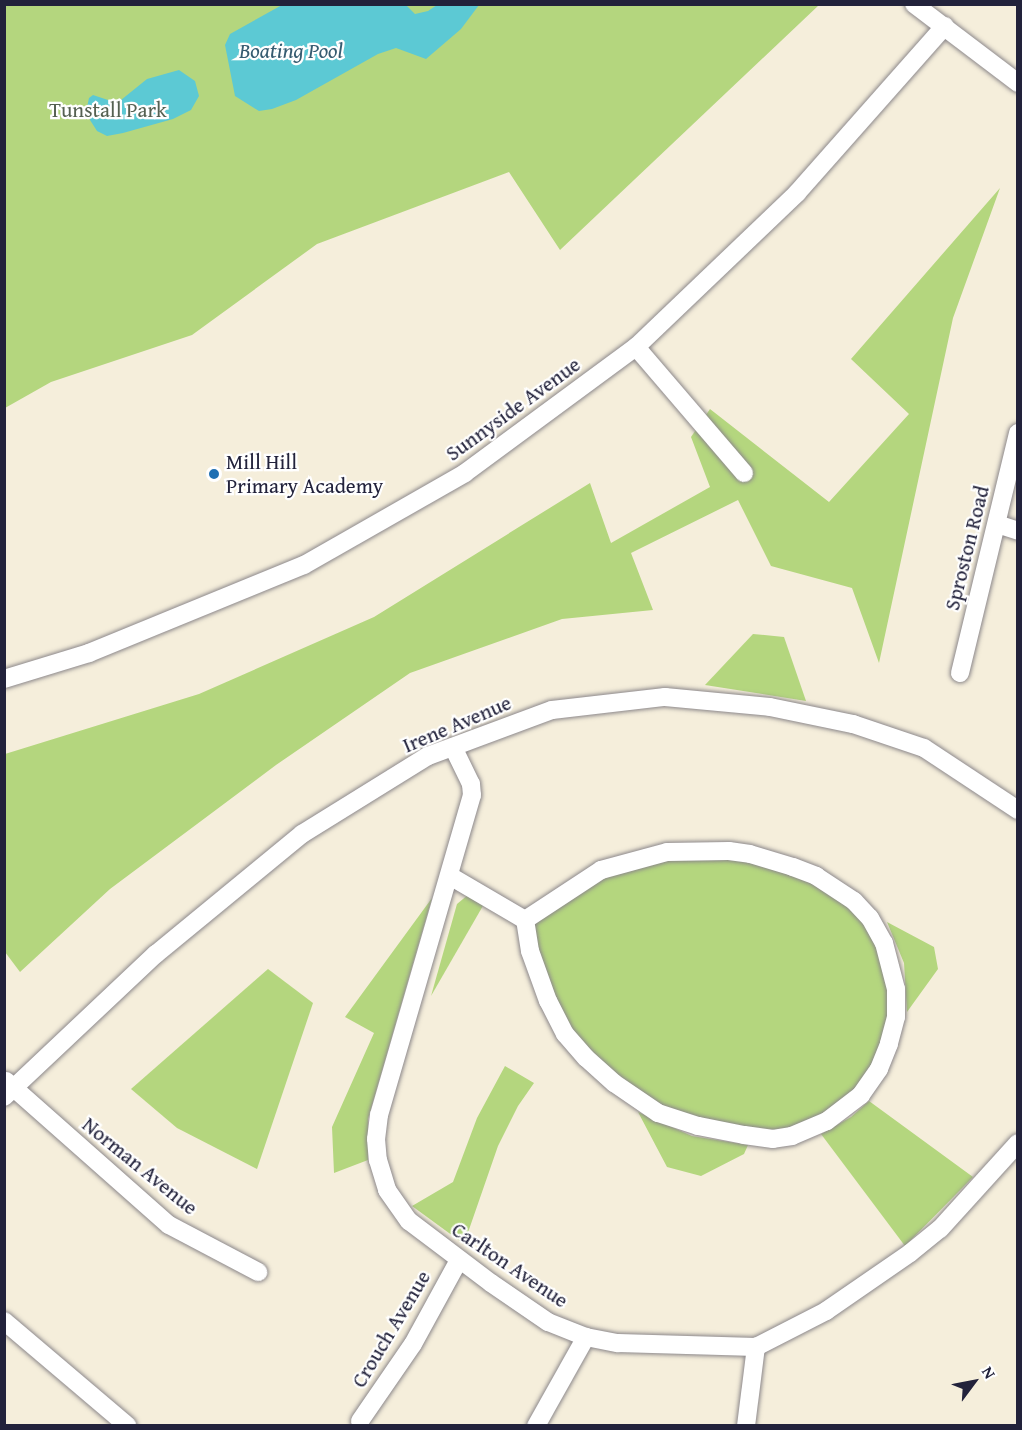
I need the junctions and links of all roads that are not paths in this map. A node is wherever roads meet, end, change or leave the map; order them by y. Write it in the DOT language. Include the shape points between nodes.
graph roads {
  1 [pos="914,4"];
  2 [pos="945,26"];
  3 [pos="1017,83"];
  4 [pos="636,346"];
  5 [pos="1017,433"];
  6 [pos="744,473"];
  7 [pos="997,524"];
  8 [pos="1017,531"];
  9 [pos="960,673"];
  10 [pos="4,679"];
  11 [pos="453,747"];
  12 [pos="1017,810"];
  13 [pos="450,876"];
  14 [pos="525,920"];
  15 [pos="7,1088"];
  16 [pos="1017,1143"];
  17 [pos="459,1260"];
  18 [pos="258,1272"];
  19 [pos="4,1321"];
  20 [pos="586,1337"];
  21 [pos="756,1347"];
  22 [pos="360,1420"];
  23 [pos="128,1425"];
  24 [pos="536,1425"];
  25 [pos="746,1425"];
  1 -- 2 [label="street"];
  2 -- 3 [label="street"];
  2 -- 4 [label="street, Sunnyside Avenue" via="797,193"];
  4 -- 6 [label="street"];
  4 -- 10 [label="street, Sunnyside Avenue" via="465,473 334,550 90,653"];
  5 -- 7 [label="street, Sproston Road"];
  7 -- 8 [label="street"];
  7 -- 9 [label="street, Sproston Road"];
  11 -- 12 [label="street, Irene Avenue" via="552,710 591,704 665,697 770,707 853,724 924,748"];
  11 -- 13 [label="street, Carlton Avenue" via="471,784 472,795"];
  11 -- 15 [label="street, Irene Avenue" via="428,756 302,834 156,954"];
  13 -- 14 [label="street"];
  13 -- 17 [label="street, Carlton Avenue" via="379,1116 376,1139 387,1190 409,1221"];
  14 -- 14 [label="street" via="601,870 639,858 696,850 750,854 777,861 835,887 870,918 884,943 896,989 896,1017 889,1044 879,1070 861,1095 822,1124 792,1136 773,1139 744,1135 658,1113 614,1083 565,1034 530,951"];
  15 -- 18 [label="street, Norman Avenue" via="169,1225"];
  16 -- 21 [label="street, Carlton Avenue" via="940,1229 910,1253 826,1311"];
  17 -- 20 [label="street, Carlton Avenue" via="548,1322"];
  17 -- 22 [label="street, Crouch Avenue" via="413,1344"];
  19 -- 23 [label="street"];
  20 -- 21 [label="street, Carlton Avenue" via="618,1343"];
  20 -- 24 [label="street"];
  21 -- 25 [label="street"];
}
